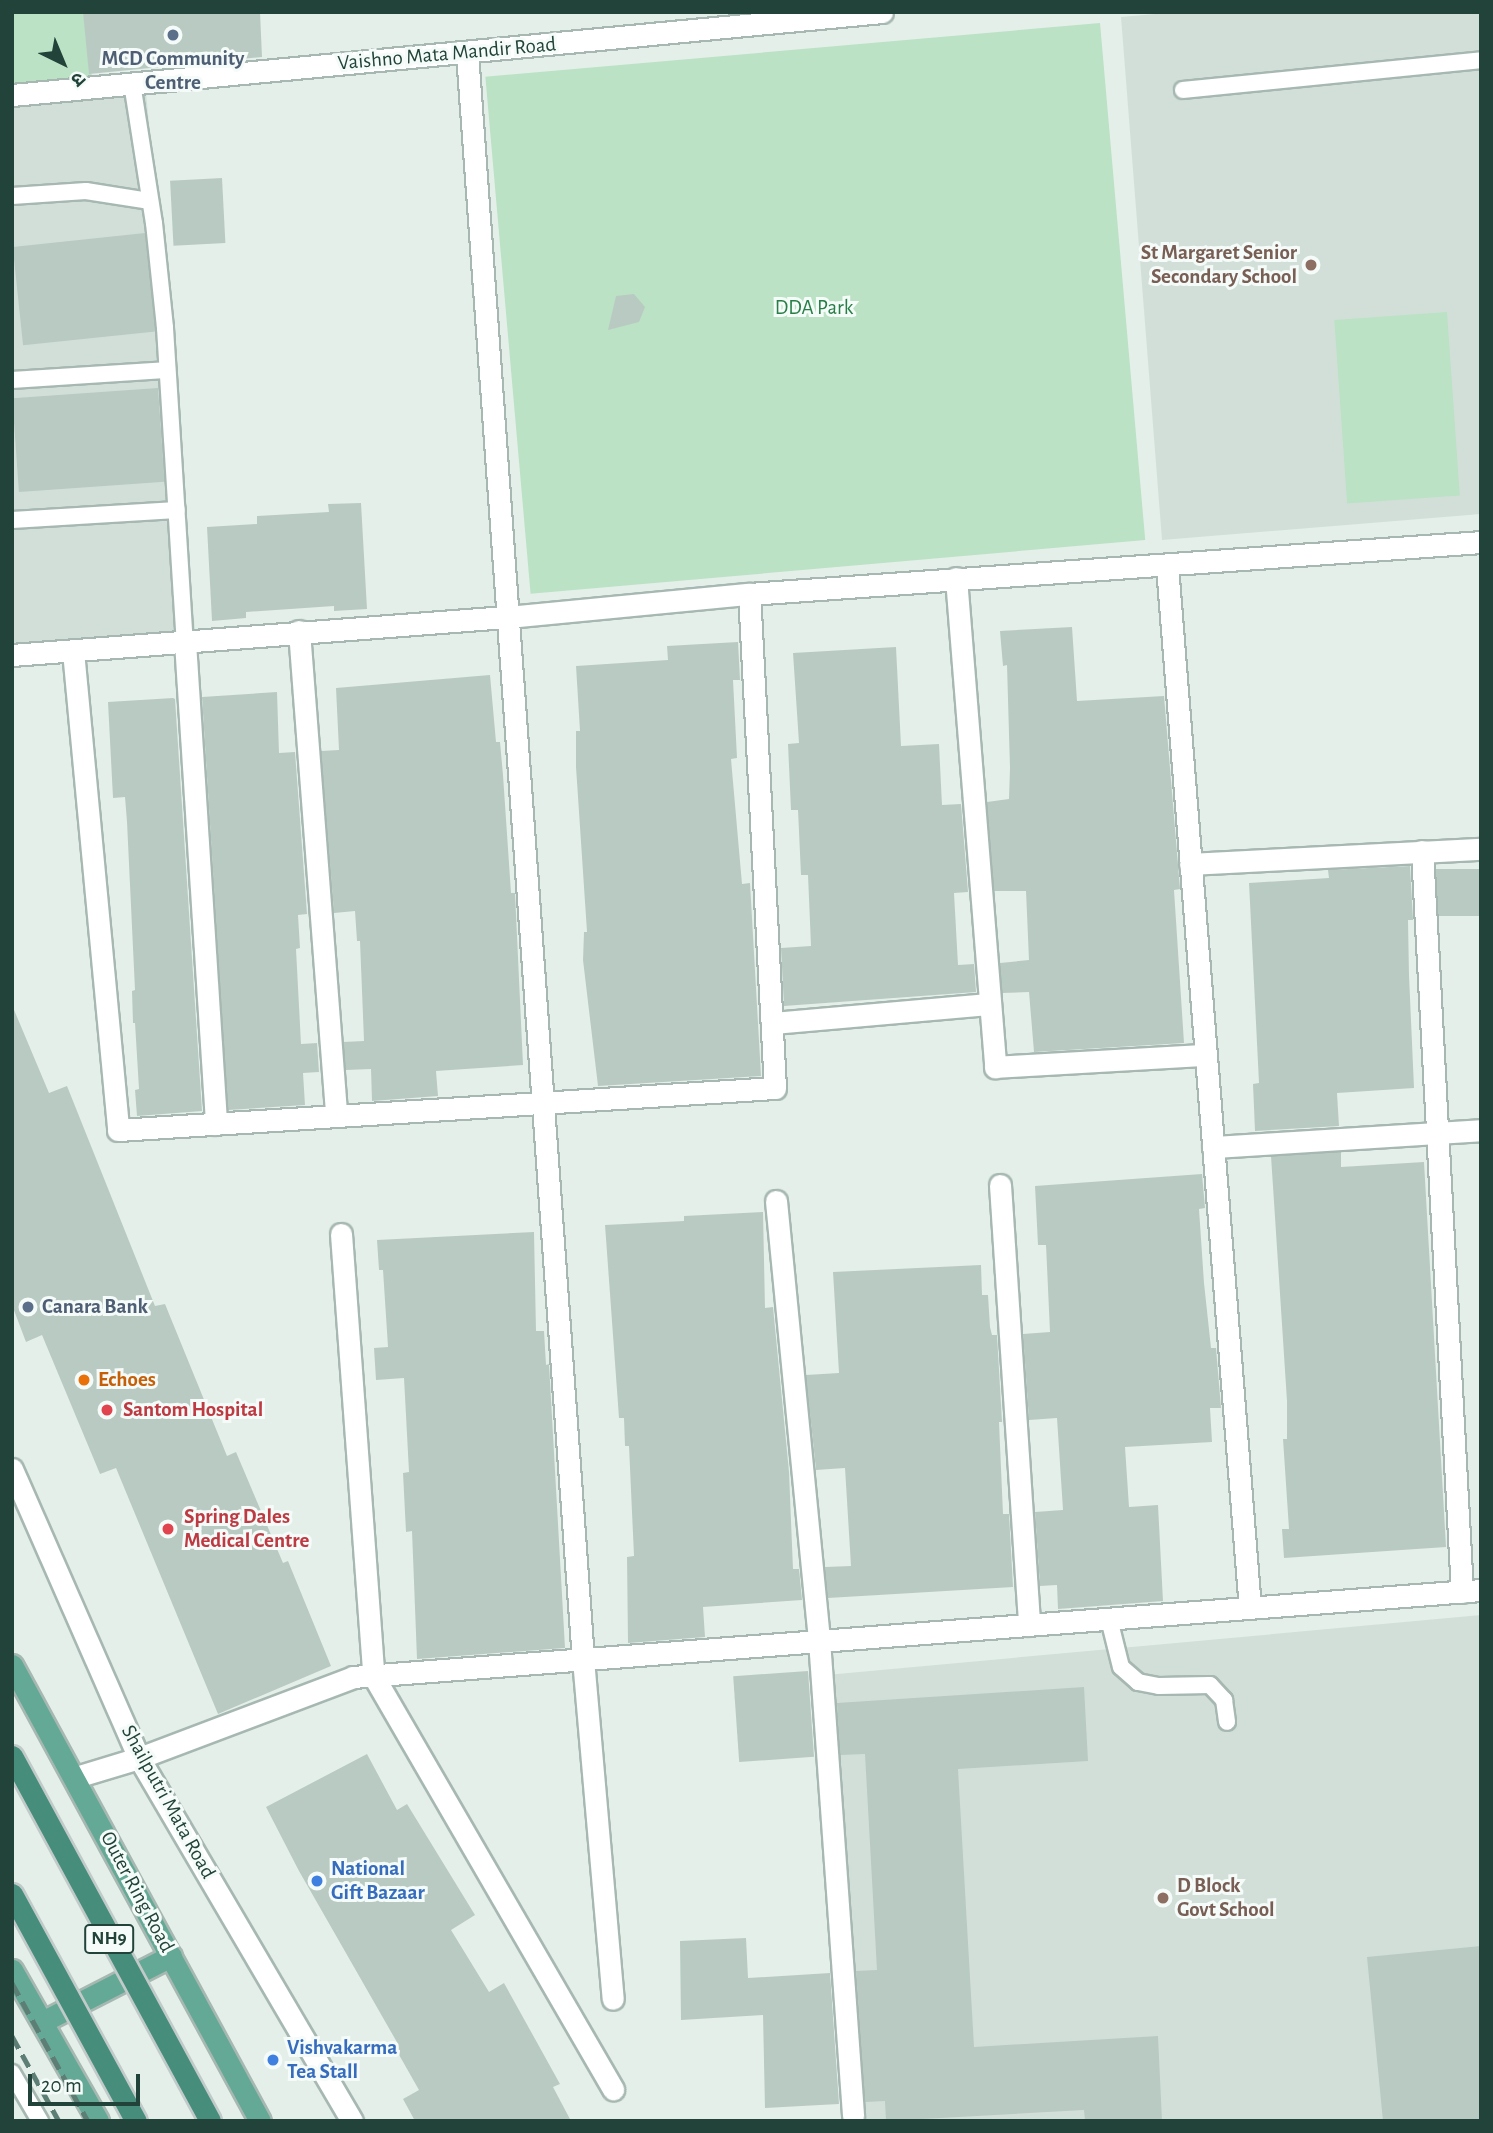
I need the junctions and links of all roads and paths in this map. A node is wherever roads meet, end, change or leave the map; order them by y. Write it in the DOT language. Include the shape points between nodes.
graph roads {
  1 [pos="882,12"];
  2 [pos="720,20"];
  3 [pos="467,53"];
  4 [pos="1481,61"];
  5 [pos="132,83"];
  6 [pos="1183,90"];
  7 [pos="12,95"];
  8 [pos="12,196"];
  9 [pos="150,201"];
  10 [pos="165,370"];
  11 [pos="12,380"];
  12 [pos="177,510"];
  13 [pos="12,520"];
  14 [pos="1481,542"];
  15 [pos="1167,566"];
  16 [pos="956,579"];
  17 [pos="749,594"];
  18 [pos="508,617"];
  19 [pos="299,631"];
  20 [pos="185,642"];
  21 [pos="72,651"];
  22 [pos="12,655"];
  23 [pos="1481,849"];
  24 [pos="1422,851"];
  25 [pos="1190,864"];
  26 [pos="989,1004"];
  27 [pos="772,1023"];
  28 [pos="1205,1055"];
  29 [pos="543,1105"];
  30 [pos="336,1116"];
  31 [pos="216,1124"];
  32 [pos="1481,1130"];
  33 [pos="1437,1133"];
  34 [pos="1213,1147"];
  35 [pos="1000,1185"];
  36 [pos="776,1201"];
  37 [pos="341,1234"];
  38 [pos="12,1469"];
  39 [pos="1471,1591"];
  40 [pos="1250,1608"];
  41 [pos="1110,1619"];
  42 [pos="1029,1625"];
  43 [pos="819,1640"];
  44 [pos="583,1659"];
  45 [pos="12,1665"];
  46 [pos="373,1675"];
  47 [pos="1227,1722"];
  48 [pos="12,1755"];
  49 [pos="139,1758"];
  50 [pos="76,1777"];
  51 [pos="12,1894"];
  52 [pos="171,1956"];
  53 [pos="12,1970"];
  54 [pos="613,1999"];
  55 [pos="42,2022"];
  56 [pos="12,2073"];
  57 [pos="613,2089"];
  58 [pos="853,2116"];
  59 [pos="40,2121"];
  60 [pos="98,2121"];
  61 [pos="136,2121"];
  62 [pos="210,2121"];
  63 [pos="260,2121"];
  64 [pos="352,2121"];
  1 -- 2 [label="street, Vaishno Mata Mandir Road"];
  2 -- 3 [label="street, Vaishno Mata Mandir Road"];
  3 -- 5 [label="street, Vaishno Mata Mandir Road"];
  3 -- 18 [label="street"];
  4 -- 6 [label="lane"];
  5 -- 7 [label="street, Vaishno Mata Mandir Road"];
  5 -- 9 [label="lane"];
  8 -- 9 [label="lane" via="86,191"];
  9 -- 10 [label="lane" via="165,328"];
  10 -- 11 [label="lane"];
  10 -- 12 [label="lane"];
  12 -- 13 [label="lane"];
  12 -- 20 [label="lane"];
  14 -- 15 [label="street"];
  15 -- 16 [label="street"];
  15 -- 25 [label="street"];
  16 -- 17 [label="street"];
  16 -- 26 [label="street"];
  17 -- 18 [label="street"];
  17 -- 27 [label="street"];
  18 -- 19 [label="street"];
  18 -- 29 [label="street"];
  19 -- 20 [label="street"];
  19 -- 30 [label="street"];
  20 -- 21 [label="street"];
  20 -- 31 [label="street"];
  21 -- 22 [label="street"];
  21 -- 31 [label="street" via="118,1130"];
  23 -- 24 [label="street"];
  24 -- 25 [label="street"];
  24 -- 33 [label="street"];
  25 -- 28 [label="street"];
  26 -- 27 [label="street"];
  26 -- 28 [label="street" via="995,1068"];
  27 -- 29 [label="street" via="775,1088"];
  28 -- 34 [label="street"];
  29 -- 30 [label="street"];
  29 -- 44 [label="street"];
  30 -- 31 [label="street"];
  32 -- 33 [label="street"];
  33 -- 34 [label="street"];
  33 -- 39 [label="street"];
  34 -- 40 [label="street"];
  35 -- 42 [label="street"];
  36 -- 43 [label="street"];
  37 -- 46 [label="street"];
  38 -- 49 [label="street, Shailputri Mata Road"];
  39 -- 40 [label="street"];
  40 -- 41 [label="street"];
  41 -- 42 [label="street"];
  41 -- 47 [label="lane" via="1121,1667 1138,1682 1210,1685 1224,1699"];
  42 -- 43 [label="street"];
  43 -- 44 [label="street"];
  43 -- 58 [label="street"];
  44 -- 46 [label="street"];
  44 -- 54 [label="street"];
  45 -- 50 [label="main road, Outer Ring Road"];
  46 -- 49 [label="street" via="353,1677"];
  46 -- 57 [label="street"];
  48 -- 62 [label="highway, NH9, bridge"];
  49 -- 50 [label="street"];
  49 -- 64 [label="street, Shailputri Mata Road"];
  50 -- 52 [label="main road, Outer Ring Road"];
  51 -- 61 [label="highway, bridge"];
  52 -- 55 [label="main road"];
  52 -- 63 [label="main road, Outer Ring Road"];
  53 -- 55 [label="main road"];
  55 -- 60 [label="main road"];
  56 -- 59 [label="lane"];
}
